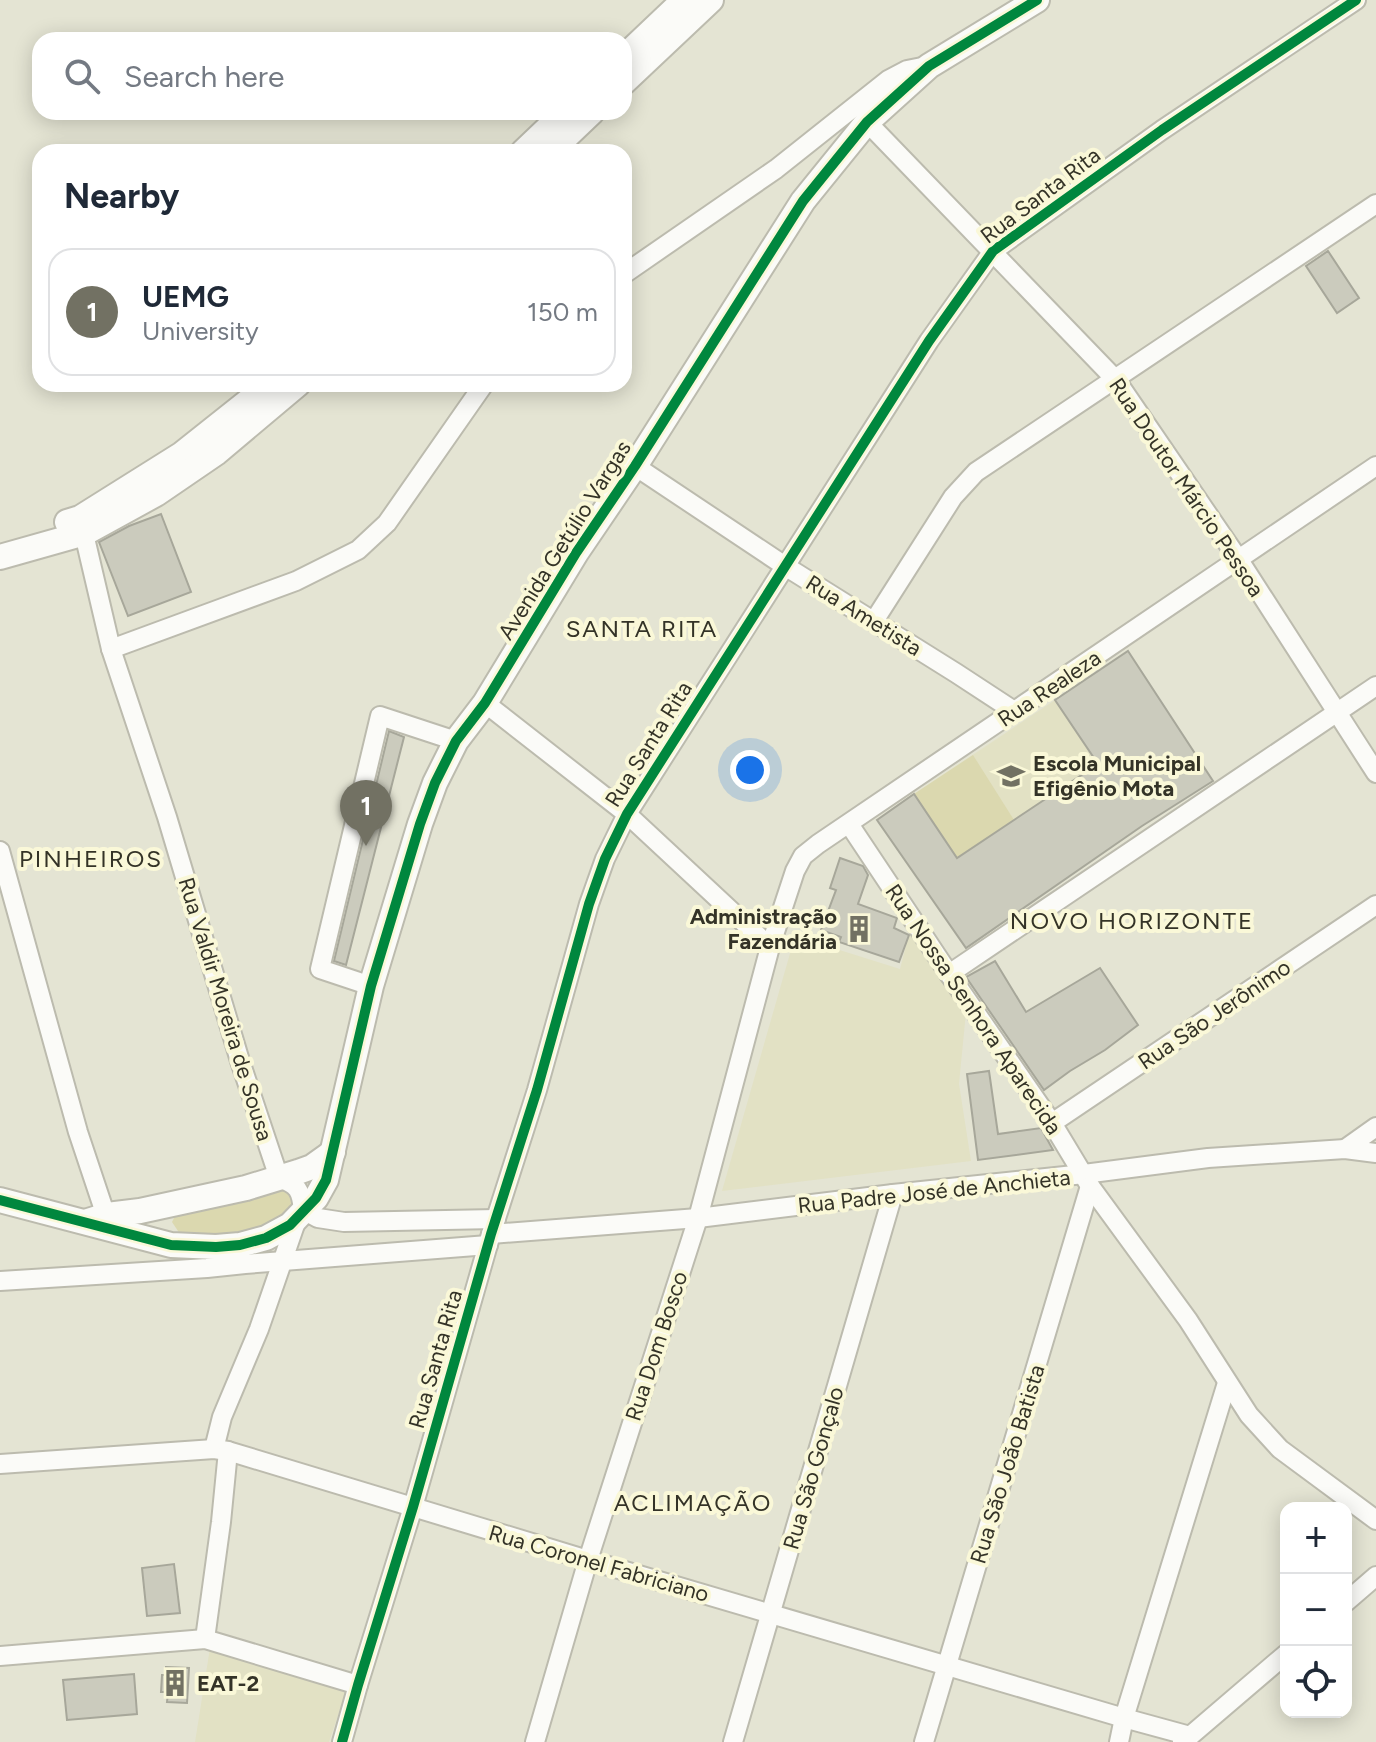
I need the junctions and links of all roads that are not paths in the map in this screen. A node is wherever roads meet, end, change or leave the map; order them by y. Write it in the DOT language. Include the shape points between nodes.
graph roads {
  1 [pos="684,0"];
  2 [pos="711,0"];
  3 [pos="1037,0"];
  4 [pos="1356,0"];
  5 [pos="632,49"];
  6 [pos="632,74"];
  7 [pos="871,109"];
  8 [pos="557,120"];
  9 [pos="584,120"];
  10 [pos="531,144"];
  11 [pos="558,144"];
  12 [pos="1376,204"];
  13 [pos="993,251"];
  14 [pos="632,268"];
  15 [pos="1116,380"];
  16 [pos="260,392"];
  17 [pos="288,392"];
  18 [pos="478,392"];
  19 [pos="635,466"];
  20 [pos="1376,466"];
  21 [pos="82,526"];
  22 [pos="0,540"];
  23 [pos="0,557"];
  24 [pos="1239,560"];
  25 [pos="785,566"];
  26 [pos="874,621"];
  27 [pos="111,649"];
  28 [pos="1376,686"];
  29 [pos="485,703"];
  30 [pos="1014,711"];
  31 [pos="1336,713"];
  32 [pos="456,741"];
  33 [pos="1376,773"];
  34 [pos="627,814"];
  35 [pos="849,824"];
  36 [pos="0,851"];
  37 [pos="1376,905"];
  38 [pos="770,947"];
  39 [pos="949,974"];
  40 [pos="371,986"];
  41 [pos="1052,1123"];
  42 [pos="1376,1127"];
  43 [pos="1345,1149"];
  44 [pos="333,1152"];
  45 [pos="1376,1153"];
  46 [pos="279,1178"];
  47 [pos="1087,1180"];
  48 [pos="893,1194"];
  49 [pos="0,1200"];
  50 [pos="168,1205"];
  51 [pos="300,1214"];
  52 [pos="698,1218"];
  53 [pos="101,1222"];
  54 [pos="492,1233"];
  55 [pos="177,1246"];
  56 [pos="281,1261"];
  57 [pos="207,1268"];
  58 [pos="0,1281"];
  59 [pos="1227,1383"];
  60 [pos="221,1450"];
  61 [pos="0,1464"];
  62 [pos="413,1507"];
  63 [pos="1376,1520"];
  64 [pos="588,1560"];
  65 [pos="1376,1576"];
  66 [pos="1352,1597"];
  67 [pos="771,1613"];
  68 [pos="205,1639"];
  69 [pos="0,1656"];
  70 [pos="1280,1659"];
  71 [pos="948,1666"];
  72 [pos="358,1685"];
  73 [pos="1124,1718"];
  74 [pos="1185,1739"];
  75 [pos="342,1742"];
  76 [pos="535,1742"];
  77 [pos="733,1742"];
  78 [pos="924,1742"];
  79 [pos="1119,1742"];
  1 -- 5 [label="street"];
  2 -- 6 [label="street"];
  3 -- 7 [label="street, Avenida Getúlio Vargas" via="929,66"];
  4 -- 13 [label="street, Rua Santa Rita"];
  7 -- 13 [label="street, Rua Doutor Márcio Pessoa"];
  7 -- 14 [label="street"];
  7 -- 19 [label="street, Avenida Getúlio Vargas" via="803,201"];
  8 -- 10 [label="street"];
  9 -- 11 [label="street"];
  12 -- 15 [label="street"];
  13 -- 15 [label="street, Rua Doutor Márcio Pessoa"];
  13 -- 25 [label="street, Rua Santa Rita"];
  15 -- 24 [label="street, Rua Doutor Márcio Pessoa"];
  15 -- 26 [label="street" via="976,472 953,497"];
  16 -- 21 [label="street"];
  17 -- 21 [label="street" via="216,453 156,494"];
  18 -- 27 [label="street" via="387,523 358,550 296,581"];
  19 -- 25 [label="street, Rua Ametista"];
  19 -- 29 [label="street, Avenida Getúlio Vargas"];
  20 -- 24 [label="street, Rua Realeza"];
  21 -- 22 [label="street"];
  21 -- 23 [label="street"];
  21 -- 27 [label="street, Rua Valdir Moreira de Sousa"];
  24 -- 30 [label="street, Rua Realeza"];
  24 -- 31 [label="street, Rua Doutor Márcio Pessoa"];
  25 -- 26 [label="street, Rua Ametista"];
  25 -- 34 [label="street, Rua Santa Rita"];
  26 -- 30 [label="street, Rua Ametista"];
  27 -- 46 [label="street, Rua Valdir Moreira de Sousa"];
  28 -- 31 [label="street"];
  29 -- 32 [label="street, Avenida Getúlio Vargas"];
  29 -- 34 [label="street"];
  30 -- 35 [label="street, Rua Realeza"];
  31 -- 33 [label="street, Rua Doutor Márcio Pessoa"];
  31 -- 39 [label="street"];
  32 -- 40 [label="street, Avenida Getúlio Vargas" via="420,824"];
  32 -- 40 [label="street" via="380,716 320,969"];
  34 -- 38 [label="street"];
  34 -- 54 [label="street, Rua Santa Rita" via="589,904"];
  35 -- 38 [label="street, Rua Realeza" via="803,856"];
  35 -- 39 [label="street, Rua Nossa Senhora Aparecida"];
  36 -- 53 [label="street"];
  37 -- 41 [label="street, Rua São Jerônimo"];
  38 -- 52 [label="street, Rua Dom Bosco"];
  39 -- 41 [label="street, Rua Nossa Senhora Aparecida"];
  40 -- 44 [label="street, Avenida Getúlio Vargas"];
  41 -- 47 [label="street, Rua Nossa Senhora Aparecida"];
  42 -- 43 [label="street"];
  43 -- 45 [label="street, Rua Padre José de Anchieta"];
  43 -- 47 [label="street, Rua Padre José de Anchieta" via="1208,1158"];
  44 -- 46 [label="street" via="312,1167"];
  44 -- 51 [label="street, Avenida Getúlio Vargas" via="326,1180"];
  46 -- 50 [label="street"];
  46 -- 51 [label="street" via="302,1196"];
  47 -- 48 [label="street, Rua Padre José de Anchieta"];
  47 -- 59 [label="street, Rua Nossa Senhora Aparecida"];
  47 -- 71 [label="street, Rua São João Batista"];
  48 -- 52 [label="street, Rua Padre José de Anchieta"];
  48 -- 67 [label="street, Rua São Gonçalo"];
  49 -- 53 [label="street"];
  50 -- 53 [label="street"];
  50 -- 55 [label="street" via="165,1223"];
  51 -- 54 [label="street, Rua Padre José de Anchieta"];
  51 -- 55 [label="street" via="266,1238 240,1245"];
  51 -- 56 [label="street"];
  52 -- 54 [label="street, Rua Padre José de Anchieta"];
  52 -- 64 [label="street, Rua Dom Bosco"];
  53 -- 55 [label="street"];
  54 -- 56 [label="street, Rua Padre José de Anchieta"];
  54 -- 62 [label="street, Rua Santa Rita"];
  55 -- 57 [label="street"];
  56 -- 57 [label="street, Rua Padre José de Anchieta"];
  56 -- 60 [label="street" via="222,1417"];
  57 -- 58 [label="street, Rua Padre José de Anchieta"];
  59 -- 63 [label="street, Rua Nossa Senhora Aparecida" via="1280,1449"];
  59 -- 73 [label="street"];
  60 -- 61 [label="street, Rua Coronel Fabriciano"];
  60 -- 62 [label="street, Rua Coronel Fabriciano"];
  60 -- 68 [label="street" via="221,1522"];
  62 -- 64 [label="street, Rua Coronel Fabriciano"];
  62 -- 72 [label="street, Rua Santa Rita"];
  64 -- 67 [label="street, Rua Coronel Fabriciano"];
  64 -- 76 [label="street, Rua Dom Bosco"];
  65 -- 66 [label="street"];
  67 -- 71 [label="street, Rua Coronel Fabriciano"];
  67 -- 77 [label="street, Rua São Gonçalo"];
  68 -- 69 [label="street"];
  68 -- 72 [label="street"];
  70 -- 74 [label="street"];
  71 -- 73 [label="street, Rua Coronel Fabriciano"];
  71 -- 78 [label="street, Rua São João Batista"];
  72 -- 75 [label="street, Rua Santa Rita"];
  73 -- 74 [label="street, Rua Coronel Fabriciano"];
  73 -- 79 [label="street"];
}
